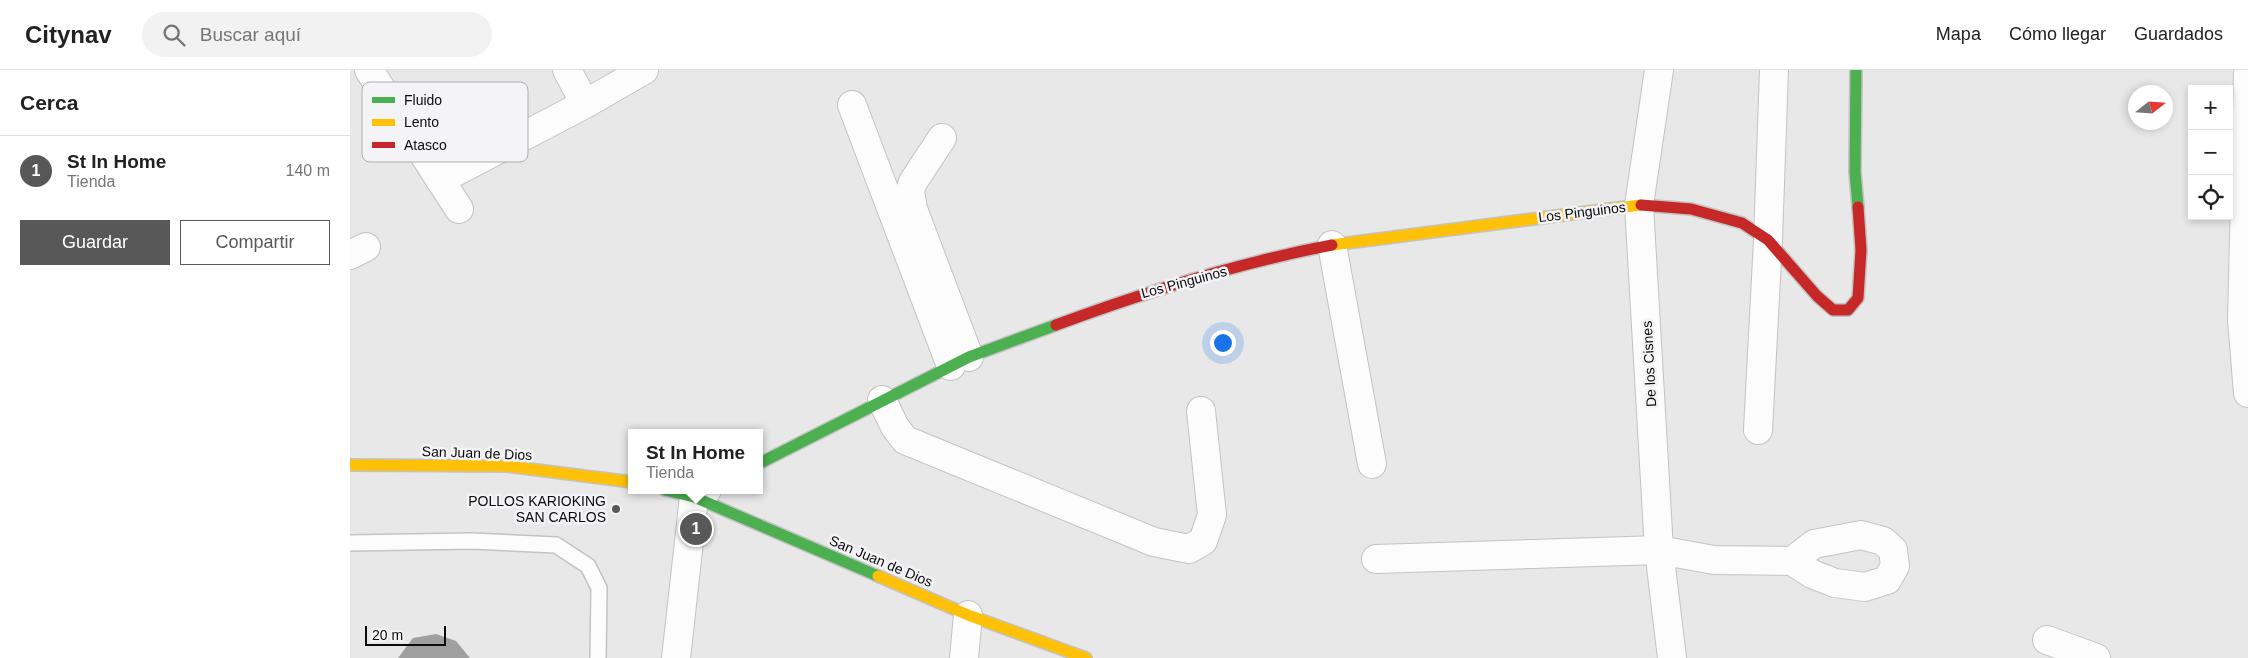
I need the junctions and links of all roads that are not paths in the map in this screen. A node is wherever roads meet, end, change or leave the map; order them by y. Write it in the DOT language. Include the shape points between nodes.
graph roads {
  1 [pos="369,70"];
  2 [pos="567,70"];
  3 [pos="644,70"];
  4 [pos="1659,70"];
  5 [pos="1774,70"];
  6 [pos="1856,70"];
  7 [pos="2248,73"];
  8 [pos="377,82"];
  9 [pos="585,104"];
  10 [pos="852,105"];
  11 [pos="528,134"];
  12 [pos="942,138"];
  13 [pos="428,162"];
  14 [pos="474,162"];
  15 [pos="440,180"];
  16 [pos="1639,205"];
  17 [pos="459,209"];
  18 [pos="1768,240"];
  19 [pos="1332,245"];
  20 [pos="960,362"];
  21 [pos="2248,393"];
  22 [pos="882,400"];
  23 [pos="1201,411"];
  24 [pos="1758,430"];
  25 [pos="763,461"];
  26 [pos="1372,464"];
  27 [pos="350,465"];
  28 [pos="628,481"];
  29 [pos="700,494"];
  30 [pos="350,544"];
  31 [pos="1659,550"];
  32 [pos="1376,559"];
  33 [pos="1792,561"];
  34 [pos="968,615"];
  35 [pos="2047,640"];
  36 [pos="598,658"];
  37 [pos="676,658"];
  38 [pos="964,658"];
  39 [pos="1086,658"];
  40 [pos="1672,658"];
  41 [pos="2096,658"];
  1 -- 8 [label="street"];
  2 -- 9 [label="street"];
  3 -- 9 [label="street"];
  4 -- 16 [label="street, De los Cisnes"];
  5 -- 18 [label="street"];
  6 -- 18 [label="street, Los Pinguinos" via="1856,172 1862,250 1858,298 1848,310 1833,310"];
  7 -- 21 [label="street" via="2242,320"];
  9 -- 11 [label="street"];
  10 -- 20 [label="street"];
  12 -- 20 [label="street" via="910,191"];
  13 -- 15 [label="street"];
  14 -- 15 [label="street"];
  15 -- 17 [label="street"];
  16 -- 18 [label="street, Los Pinguinos" via="1690,209 1742,223"];
  16 -- 19 [label="street, Los Pinguinos"];
  16 -- 31 [label="street, De los Cisnes"];
  18 -- 24 [label="street"];
  19 -- 20 [label="street, Los Pinguinos" via="1134,296"];
  19 -- 26 [label="street"];
  20 -- 22 [label="street, Los Pinguinos"];
  22 -- 23 [label="street" via="905,440 1154,542 1189,549 1203,541 1212,515"];
  22 -- 25 [label="street, Los Pinguinos"];
  27 -- 28 [label="street, San Juan de Dios" via="506,466"];
  29 -- 34 [label="street, San Juan de Dios"];
  29 -- 37 [label="street"];
  30 -- 36 [label="lane" via="472,542 556,545 588,566 599,588"];
  31 -- 32 [label="street"];
  31 -- 33 [label="street" via="1714,560"];
  31 -- 40 [label="street, De los Cisnes"];
  34 -- 38 [label="street"];
  34 -- 39 [label="street, San Juan de Dios"];
  35 -- 41 [label="street"];
}
